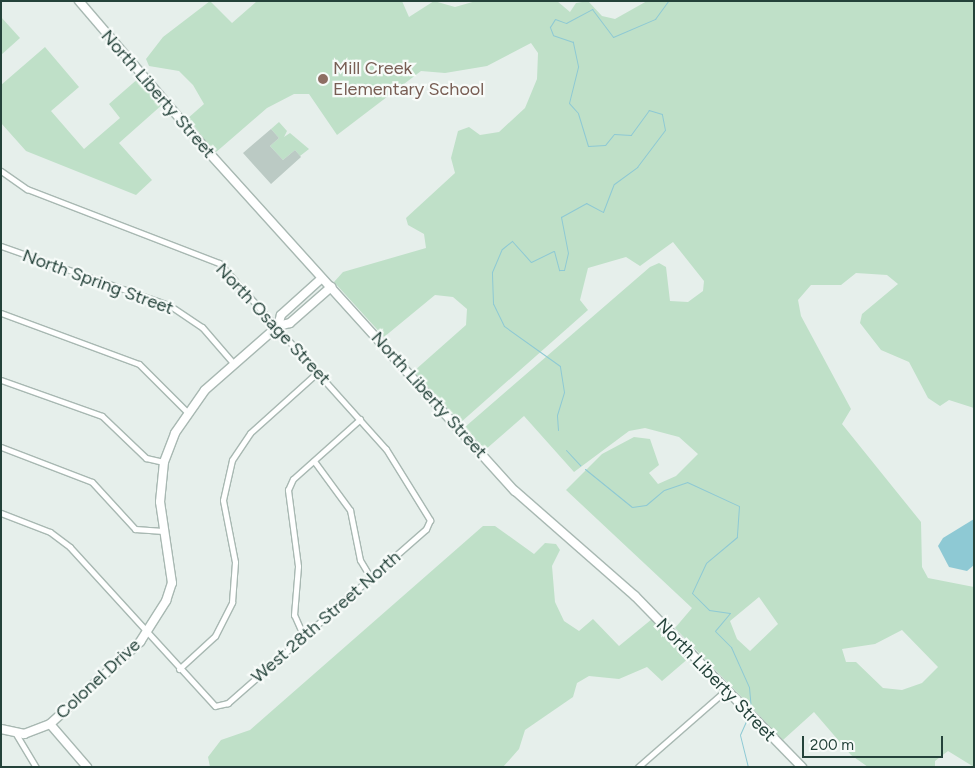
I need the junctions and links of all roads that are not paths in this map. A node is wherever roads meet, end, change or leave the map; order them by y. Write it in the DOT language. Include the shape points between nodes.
graph roads {
  1 [pos="79,1"];
  2 [pos="1,171"];
  3 [pos="1,246"];
  4 [pos="322,278"];
  5 [pos="331,287"];
  6 [pos="1,313"];
  7 [pos="278,326"];
  8 [pos="234,364"];
  9 [pos="318,372"];
  10 [pos="1,380"];
  11 [pos="187,412"];
  12 [pos="360,419"];
  13 [pos="1,447"];
  14 [pos="314,461"];
  15 [pos="164,462"];
  16 [pos="1,513"];
  17 [pos="428,526"];
  18 [pos="163,531"];
  19 [pos="371,578"];
  20 [pos="146,633"];
  21 [pos="304,637"];
  22 [pos="179,669"];
  23 [pos="726,690"];
  24 [pos="50,724"];
  25 [pos="1,729"];
  26 [pos="16,734"];
  27 [pos="36,767"];
  28 [pos="87,767"];
  29 [pos="638,767"];
  30 [pos="802,767"];
  1 -- 4 [label="main road, North Liberty Street"];
  2 -- 7 [label="street, North Osage Street" via="26,189 210,258"];
  3 -- 8 [label="street, North Spring Street" via="169,305 202,327"];
  4 -- 5 [label="main road, North Liberty Street"];
  4 -- 7 [label="main road, Colonel Drive" via="281,314"];
  5 -- 7 [label="main road, Colonel Drive" via="290,323"];
  5 -- 23 [label="main road, North Liberty Street" via="514,491 634,596"];
  6 -- 11 [label="street" via="139,364"];
  7 -- 8 [label="main road, Colonel Drive"];
  7 -- 9 [label="street, North Osage Street"];
  8 -- 11 [label="main road, Colonel Drive"];
  9 -- 12 [label="street, North Osage Street"];
  9 -- 22 [label="street" via="250,433 232,460 223,500 235,562 232,602 215,636"];
  10 -- 15 [label="street" via="102,416 146,458"];
  11 -- 15 [label="main road, Colonel Drive"];
  12 -- 14 [label="street"];
  12 -- 17 [label="street, North Osage Street" via="401,469 429,515"];
  13 -- 18 [label="street" via="92,482 135,529"];
  14 -- 19 [label="street" via="350,510 360,560"];
  14 -- 21 [label="street" via="293,479 288,490 298,566 294,616"];
  15 -- 18 [label="main road, Colonel Drive"];
  16 -- 20 [label="street" via="62,540"];
  17 -- 19 [label="street, West 28th Street North"];
  18 -- 20 [label="main road, Colonel Drive" via="172,583"];
  19 -- 21 [label="street, West 28th Street North"];
  20 -- 22 [label="street"];
  20 -- 24 [label="main road, Colonel Drive" via="132,651"];
  21 -- 22 [label="street, West 28th Street North" via="223,706 207,702"];
  23 -- 29 [label="street"];
  23 -- 30 [label="main road, North Liberty Street"];
  24 -- 26 [label="main road"];
  24 -- 28 [label="main road"];
  25 -- 26 [label="main road"];
  26 -- 27 [label="street"];
}
